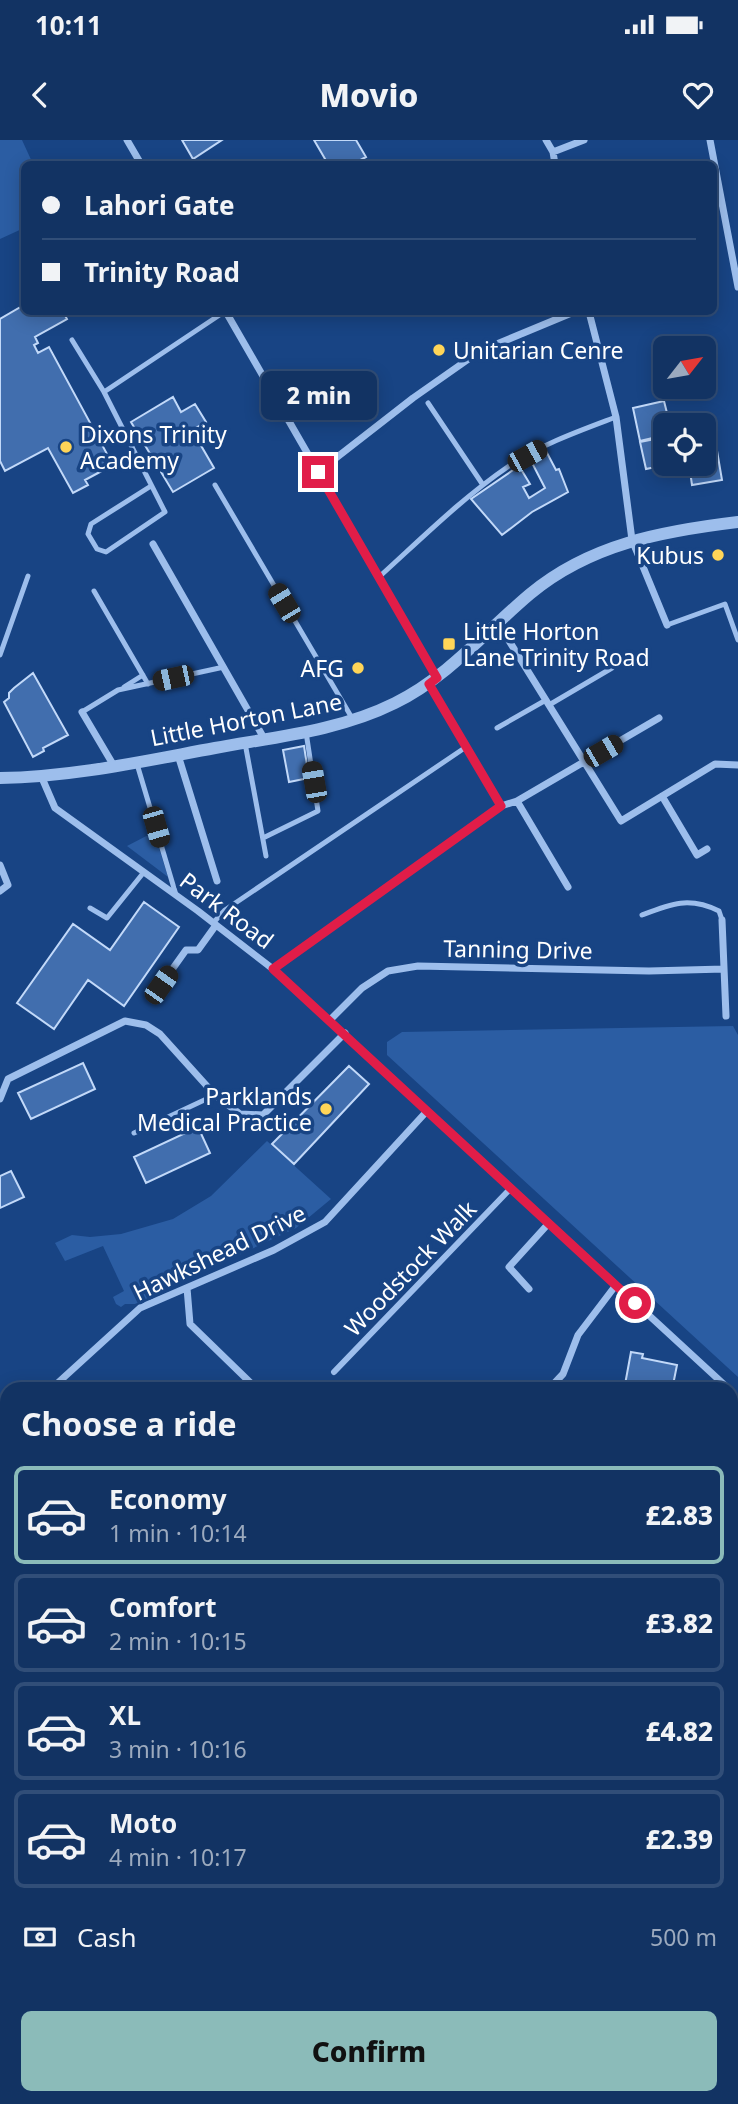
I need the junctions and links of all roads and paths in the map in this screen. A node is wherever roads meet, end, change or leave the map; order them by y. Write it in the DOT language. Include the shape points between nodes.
graph roads {
  1 [pos="127,140"];
  2 [pos="546,140"];
  3 [pos="584,140"];
  4 [pos="710,140"];
  5 [pos="553,152"];
  6 [pos="139,161"];
  7 [pos="554,161"];
  8 [pos="714,161"];
  9 [pos="717,177"];
  10 [pos="738,287"];
  11 [pos="220,315"];
  12 [pos="227,315"];
  13 [pos="566,315"];
  14 [pos="590,315"];
  15 [pos="72,340"];
  16 [pos="104,392"];
  17 [pos="428,403"];
  18 [pos="616,417"];
  19 [pos="318,472"];
  20 [pos="215,485"];
  21 [pos="483,485"];
  22 [pos="151,486"];
  23 [pos="738,522"];
  24 [pos="632,540"];
  25 [pos="153,544"];
  26 [pos="28,576"];
  27 [pos="379,577"];
  28 [pos="94,591"];
  29 [pos="498,623"];
  30 [pos="667,625"];
  31 [pos="738,640"];
  32 [pos="0,655"];
  33 [pos="224,667"];
  34 [pos="612,668"];
  35 [pos="143,675"];
  36 [pos="433,681"];
  37 [pos="148,684"];
  38 [pos="118,690"];
  39 [pos="547,702"];
  40 [pos="82,712"];
  41 [pos="659,718"];
  42 [pos="353,720"];
  43 [pos="497,728"];
  44 [pos="306,732"];
  45 [pos="265,740"];
  46 [pos="245,743"];
  47 [pos="467,747"];
  48 [pos="178,755"];
  49 [pos="136,762"];
  50 [pos="585,762"];
  51 [pos="738,765"];
  52 [pos="114,766"];
  53 [pos="0,778"];
  54 [pos="42,778"];
  55 [pos="662,796"];
  56 [pos="517,801"];
  57 [pos="501,806"];
  58 [pos="263,838"];
  59 [pos="708,849"];
  60 [pos="266,856"];
  61 [pos="0,865"];
  62 [pos="144,872"];
  63 [pos="217,881"];
  64 [pos="568,887"];
  65 [pos="0,891"];
  66 [pos="176,895"];
  67 [pos="90,908"];
  68 [pos="642,915"];
  69 [pos="722,920"];
  70 [pos="215,924"];
  71 [pos="273,969"];
  72 [pos="724,969"];
  73 [pos="161,985"];
  74 [pos="726,1016"];
  75 [pos="330,1020"];
  76 [pos="345,1033"];
  77 [pos="215,1096"];
  78 [pos="0,1099"];
  79 [pos="427,1111"];
  80 [pos="134,1133"];
  81 [pos="511,1188"];
  82 [pos="549,1223"];
  83 [pos="616,1285"];
  84 [pos="187,1287"];
  85 [pos="529,1289"];
  86 [pos="334,1372"];
  87 [pos="59,1382"];
  88 [pos="250,1382"];
  89 [pos="556,1382"];
  90 [pos="721,1382"];
  1 -- 6 [label="street"];
  2 -- 5 [label="street"];
  3 -- 5 [label="street"];
  4 -- 8 [label="street"];
  5 -- 7 [label="street"];
  9 -- 10 [label="street"];
  11 -- 16 [label="lane"];
  12 -- 19 [label="street"];
  13 -- 19 [label="street" via="480,351"];
  14 -- 18 [label="street"];
  15 -- 16 [label="lane"];
  16 -- 22 [label="lane"];
  17 -- 21 [label="lane"];
  18 -- 21 [label="lane" via="562,437"];
  18 -- 24 [label="street"];
  19 -- 27 [label="street"];
  20 -- 42 [label="lane"];
  21 -- 27 [label="lane"];
  22 -- 22 [label="lane" via="165,512 106,552 97,549 88,534 92,524"];
  23 -- 24 [label="street, Little Horton Lane"];
  24 -- 29 [label="street, Little Horton Lane" via="557,575"];
  24 -- 30 [label="street"];
  25 -- 33 [label="street"];
  26 -- 32 [label="lane"];
  27 -- 36 [label="street"];
  28 -- 35 [label="lane"];
  29 -- 36 [label="street, Little Horton Lane"];
  29 -- 39 [label="street"];
  30 -- 31 [label="lane" via="725,604"];
  33 -- 37 [label="lane"];
  33 -- 45 [label="street"];
  34 -- 39 [label="lane"];
  35 -- 37 [label="lane"];
  35 -- 38 [label="lane"];
  36 -- 42 [label="street, Little Horton Lane" via="394,704"];
  36 -- 47 [label="street"];
  37 -- 38 [label="lane"];
  38 -- 40 [label="lane"];
  39 -- 43 [label="lane"];
  39 -- 50 [label="street"];
  40 -- 52 [label="street"];
  41 -- 50 [label="street"];
  42 -- 44 [label="street, Little Horton Lane"];
  44 -- 45 [label="street, Little Horton Lane"];
  44 -- 58 [label="lane" via="318,811"];
  45 -- 46 [label="street, Little Horton Lane"];
  46 -- 48 [label="street, Little Horton Lane"];
  46 -- 58 [label="lane"];
  47 -- 57 [label="street"];
  47 -- 70 [label="lane" via="225,910"];
  48 -- 49 [label="street, Little Horton Lane"];
  48 -- 63 [label="street"];
  49 -- 52 [label="street, Little Horton Lane"];
  49 -- 66 [label="lane"];
  50 -- 55 [label="street" via="621,821"];
  50 -- 56 [label="street"];
  51 -- 55 [label="street" via="715,764"];
  52 -- 54 [label="street, Little Horton Lane"];
  53 -- 54 [label="street, Little Horton Lane"];
  54 -- 62 [label="street, Park Road" via="55,808"];
  55 -- 59 [label="street" via="697,855"];
  56 -- 57 [label="street"];
  56 -- 64 [label="street"];
  57 -- 71 [label="street"];
  58 -- 60 [label="lane"];
  61 -- 65 [label="street" via="8,885"];
  62 -- 66 [label="street, Park Road"];
  62 -- 67 [label="lane" via="107,918"];
  66 -- 70 [label="street, Park Road"];
  68 -- 69 [label="lane" via="681,901 709,906 719,911"];
  69 -- 72 [label="street"];
  70 -- 71 [label="street, Park Road"];
  70 -- 73 [label="street" via="198,950 186,950"];
  71 -- 75 [label="street, Park Road"];
  72 -- 74 [label="street"];
  72 -- 75 [label="street, Tanning Drive" via="418,966 388,971 362,988"];
  75 -- 76 [label="street, Park Road"];
  76 -- 77 [label="street" via="263,1115 240,1114"];
  76 -- 79 [label="street, Park Road"];
  77 -- 78 [label="street" via="160,1034 146,1025 125,1021 8,1079"];
  77 -- 80 [label="lane"];
  79 -- 81 [label="street, Park Road"];
  79 -- 84 [label="street, Hawkshead Drive" via="325,1222 274,1250"];
  81 -- 82 [label="street, Park Road"];
  81 -- 86 [label="street, Woodstock Walk"];
  82 -- 83 [label="street, Park Road"];
  82 -- 85 [label="street" via="509,1267"];
  83 -- 89 [label="street" via="578,1335"];
  83 -- 90 [label="street, Park Road"];
  84 -- 87 [label="street, Hawkshead Drive" via="140,1308"];
  84 -- 88 [label="street" via="190,1324"];
}
